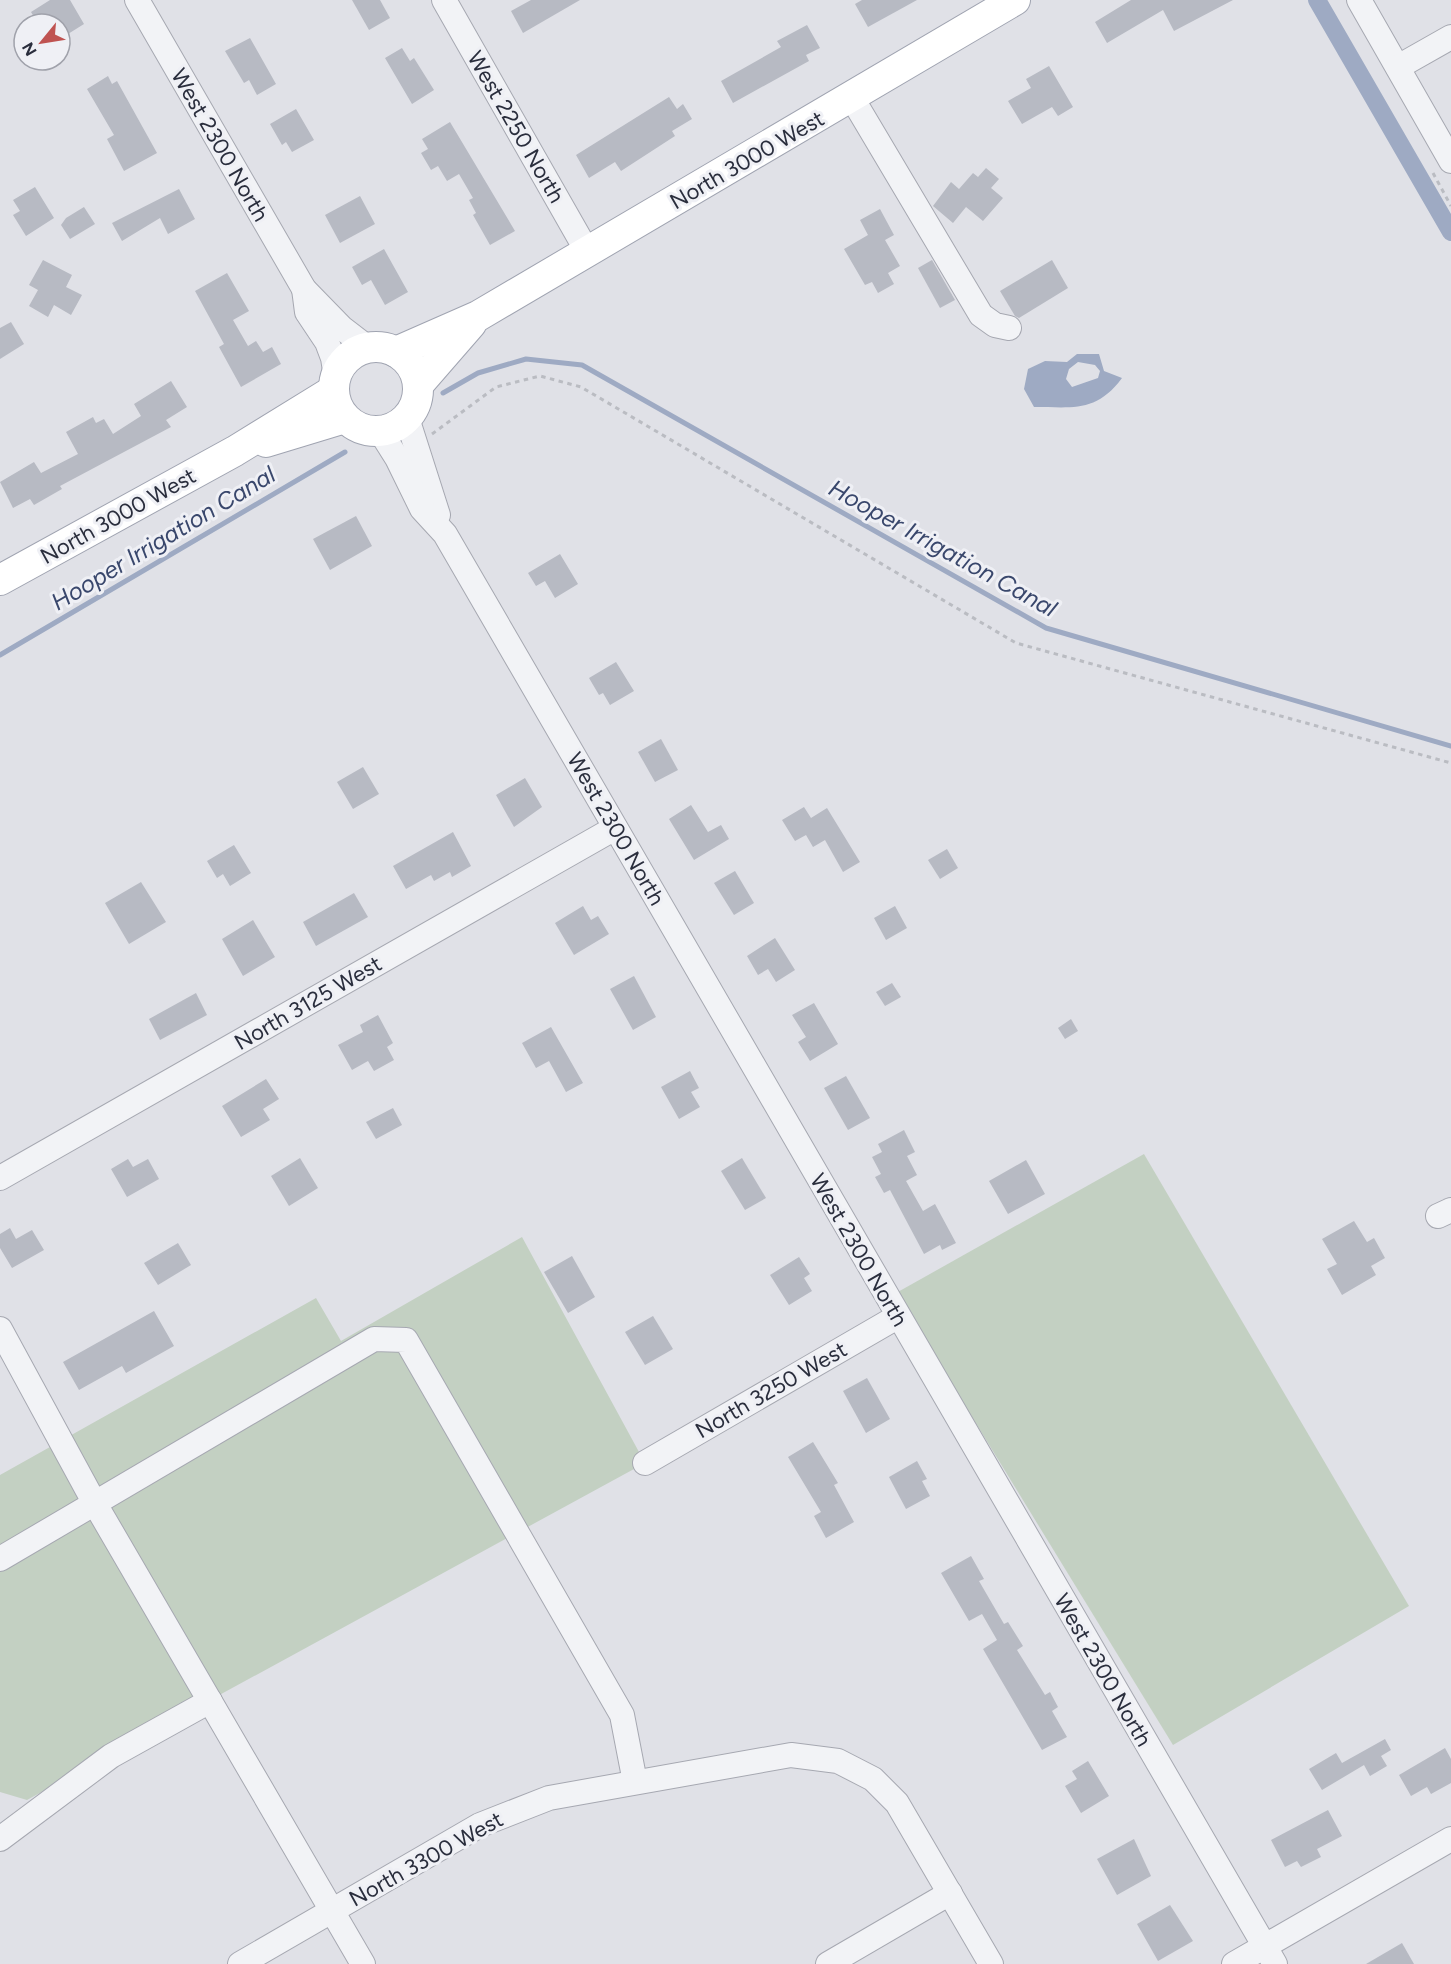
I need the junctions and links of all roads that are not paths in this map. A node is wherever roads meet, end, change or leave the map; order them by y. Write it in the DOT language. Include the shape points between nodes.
graph roads {
  1 [pos="136,0"];
  2 [pos="444,0"];
  3 [pos="1015,0"];
  4 [pos="1359,0"];
  5 [pos="1451,37"];
  6 [pos="1398,67"];
  7 [pos="852,98"];
  8 [pos="1451,160"];
  9 [pos="588,253"];
  10 [pos="304,289"];
  11 [pos="478,316"];
  12 [pos="1009,327"];
  13 [pos="382,350"];
  14 [pos="335,383"];
  15 [pos="418,385"];
  16 [pos="345,418"];
  17 [pos="418,427"];
  18 [pos="380,431"];
  19 [pos="235,451"];
  20 [pos="444,534"];
  21 [pos="0,580"];
  22 [pos="615,828"];
  23 [pos="0,1179"];
  24 [pos="897,1317"];
  25 [pos="0,1329"];
  26 [pos="645,1463"];
  27 [pos="94,1502"];
  28 [pos="0,1558"];
  29 [pos="210,1701"];
  30 [pos="635,1782"];
  31 [pos="0,1839"];
  32 [pos="1451,1839"];
  33 [pos="950,1893"];
  34 [pos="332,1911"];
  35 [pos="1269,1955"];
  36 [pos="240,1964"];
  37 [pos="363,1964"];
  38 [pos="828,1964"];
  39 [pos="991,1964"];
  40 [pos="1234,1964"];
  1 -- 10 [label="street, West 2300 North"];
  2 -- 9 [label="street, West 2250 North"];
  3 -- 7 [label="main road, North 3000 West"];
  4 -- 6 [label="street"];
  5 -- 6 [label="street"];
  6 -- 8 [label="street"];
  7 -- 9 [label="main road, North 3000 West"];
  7 -- 12 [label="street" via="981,315 995,325"];
  9 -- 11 [label="main road, North 3000 West"];
  10 -- 13 [label="street, West 2300 North" via="342,328"];
  10 -- 14 [label="street, West 2300 North" via="308,312 333,358"];
  11 -- 13 [label="main road, North 3000 West"];
  11 -- 15 [label="main road, North 3000 West"];
  13 -- 14 [label="main road" via="350,356"];
  13 -- 15 [label="main road" via="407,361"];
  14 -- 16 [label="main road" via="335,400"];
  14 -- 19 [label="main road, North 3000 West"];
  15 -- 17 [label="main road"];
  16 -- 18 [label="main road" via="367,430"];
  16 -- 19 [label="main road, North 3000 West"];
  17 -- 18 [label="main road"];
  17 -- 20 [label="street, West 2300 North"];
  18 -- 20 [label="street, West 2300 North" via="422,509"];
  19 -- 21 [label="main road, North 3000 West"];
  20 -- 22 [label="street, West 2300 North"];
  22 -- 23 [label="street, North 3125 West"];
  22 -- 24 [label="street, West 2300 North"];
  24 -- 26 [label="street, North 3250 West"];
  24 -- 35 [label="street, West 2300 North"];
  25 -- 27 [label="street"];
  27 -- 28 [label="street"];
  27 -- 29 [label="street"];
  27 -- 30 [label="street" via="374,1339 406,1340 622,1715"];
  29 -- 31 [label="street" via="111,1756"];
  29 -- 34 [label="street"];
  30 -- 33 [label="street, North 3300 West" via="791,1755 838,1761 873,1779 897,1803"];
  30 -- 34 [label="street, North 3300 West" via="549,1798 480,1825"];
  32 -- 35 [label="street"];
  33 -- 38 [label="street"];
  33 -- 39 [label="street, North 3300 West"];
  34 -- 36 [label="street, North 3300 West"];
  34 -- 37 [label="street"];
  35 -- 40 [label="street"];
}
